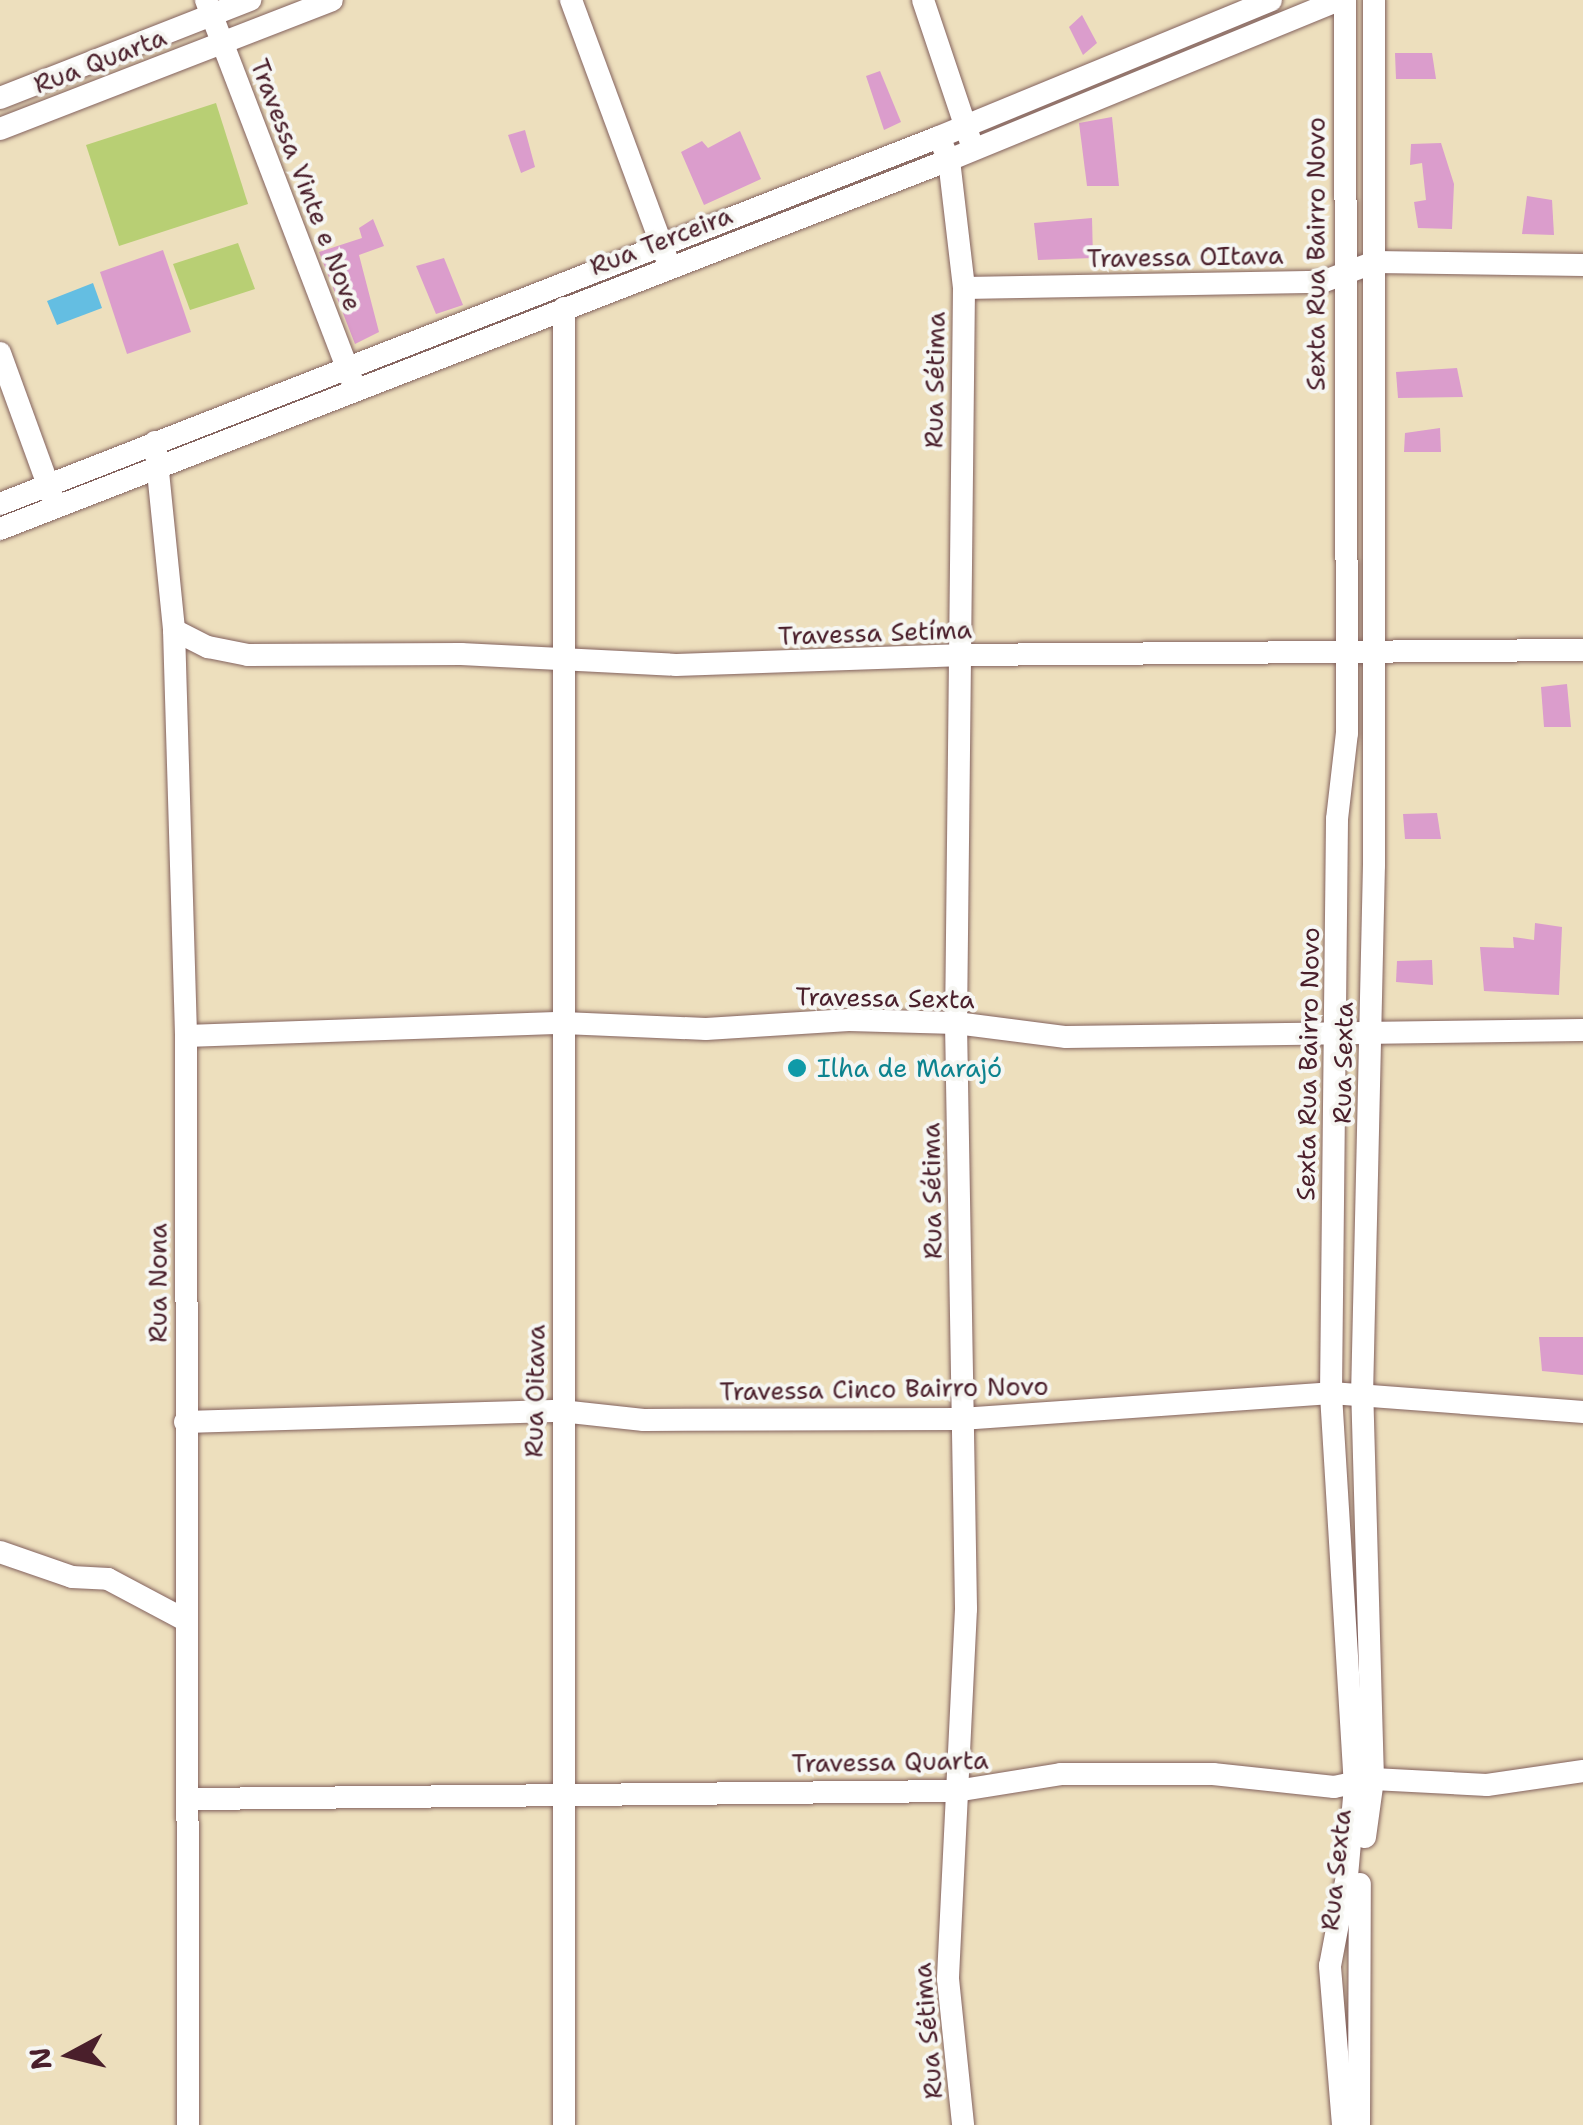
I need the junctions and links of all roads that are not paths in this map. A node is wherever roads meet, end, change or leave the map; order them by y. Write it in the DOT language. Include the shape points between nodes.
graph roads {
  1 [pos="250,0"];
  2 [pos="332,0"];
  3 [pos="571,0"];
  4 [pos="923,0"];
  5 [pos="1270,0"];
  6 [pos="1342,0"];
  7 [pos="1374,0"];
  8 [pos="209,7"];
  9 [pos="221,44"];
  10 [pos="0,98"];
  11 [pos="0,129"];
  12 [pos="939,137"];
  13 [pos="969,137"];
  14 [pos="949,160"];
  15 [pos="666,256"];
  16 [pos="1375,262"];
  17 [pos="1583,266"];
  18 [pos="1342,273"];
  19 [pos="964,288"];
  20 [pos="564,308"];
  21 [pos="0,353"];
  22 [pos="346,365"];
  23 [pos="355,389"];
  24 [pos="157,453"];
  25 [pos="52,496"];
  26 [pos="0,504"];
  27 [pos="0,529"];
  28 [pos="174,630"];
  29 [pos="1583,650"];
  30 [pos="1358,652"];
  31 [pos="956,654"];
  32 [pos="568,657"];
  33 [pos="563,1023"];
  34 [pos="956,1023"];
  35 [pos="1371,1030"];
  36 [pos="1583,1030"];
  37 [pos="1333,1034"];
  38 [pos="186,1036"];
  39 [pos="1332,1394"];
  40 [pos="1362,1397"];
  41 [pos="561,1411"];
  42 [pos="1583,1412"];
  43 [pos="961,1419"];
  44 [pos="185,1422"];
  45 [pos="0,1552"];
  46 [pos="187,1620"];
  47 [pos="1583,1771"];
  48 [pos="1364,1783"];
  49 [pos="956,1791"];
  50 [pos="560,1796"];
  51 [pos="192,1799"];
  52 [pos="188,2125"];
  53 [pos="564,2125"];
  54 [pos="964,2125"];
  55 [pos="1343,2125"];
  56 [pos="1358,2125"];
  1 -- 8 [label="street, Rua Quarta"];
  2 -- 9 [label="street, Rua Quarta"];
  3 -- 15 [label="street"];
  4 -- 13 [label="street"];
  5 -- 13 [label="street, Rua Terceira"];
  6 -- 13 [label="street, Rua Terceira"];
  6 -- 18 [label="street, Sexta Rua Bairro Novo"];
  7 -- 16 [label="street, Rua Sexta"];
  8 -- 9 [label="street, Travessa Vinte e Nove"];
  8 -- 10 [label="street, Rua Quarta"];
  9 -- 11 [label="street, Rua Quarta"];
  9 -- 22 [label="street, Travessa Vinte e Nove"];
  12 -- 13 [label="street, Rua Terceira"];
  12 -- 14 [label="street, Rua Sétima"];
  12 -- 15 [label="street, Rua Terceira"];
  13 -- 14 [label="street, Rua Terceira"];
  14 -- 15 [label="street, Rua Terceira"];
  14 -- 19 [label="street, Rua Sétima"];
  15 -- 20 [label="street, Rua Terceira"];
  15 -- 22 [label="street, Rua Terceira"];
  16 -- 17 [label="street, Travessa OItava"];
  16 -- 18 [label="street, Travessa OItava"];
  16 -- 30 [label="street, Rua Sexta"];
  18 -- 19 [label="street, Travessa OItava" via="1322,282"];
  18 -- 30 [label="street, Sexta Rua Bairro Novo"];
  19 -- 31 [label="street, Rua Sétima"];
  20 -- 23 [label="street, Rua Terceira"];
  20 -- 32 [label="street, Rua Oitava"];
  21 -- 25 [label="street"];
  22 -- 23 [label="street, Travessa Vinte e Nove"];
  22 -- 24 [label="street, Rua Terceira"];
  23 -- 24 [label="street, Rua Terceira"];
  24 -- 25 [label="street, Rua Terceira"];
  24 -- 28 [label="street, Rua Nona"];
  25 -- 26 [label="street, Rua Terceira"];
  25 -- 27 [label="street, Rua Terceira"];
  28 -- 32 [label="street, Travessa Setíma" via="208,647 248,655"];
  28 -- 38 [label="street, Rua Nona"];
  29 -- 30 [label="street, Travessa Setíma"];
  30 -- 31 [label="street, Travessa Setíma"];
  30 -- 35 [label="street, Rua Sexta"];
  30 -- 37 [label="street, Sexta Rua Bairro Novo"];
  31 -- 32 [label="street, Travessa Setíma" via="676,665"];
  31 -- 34 [label="street, Rua Sétima"];
  32 -- 33 [label="street, Rua Oitava"];
  33 -- 34 [label="street, Travessa Sexta" via="706,1029 848,1020"];
  33 -- 38 [label="street, Travessa Sexta"];
  33 -- 41 [label="street, Rua Oitava"];
  34 -- 37 [label="street, Travessa Sexta" via="1066,1038"];
  34 -- 43 [label="street, Rua Sétima"];
  35 -- 36 [label="street, Travessa Sexta"];
  35 -- 37 [label="street, Travessa Sexta"];
  35 -- 40 [label="street, Rua Sexta"];
  37 -- 39 [label="street, Sexta Rua Bairro Novo"];
  38 -- 44 [label="street, Rua Nona"];
  39 -- 40 [label="street, Travessa Cinco Bairro Novo"];
  39 -- 43 [label="street, Travessa Cinco Bairro Novo"];
  39 -- 48 [label="street, Sexta Rua Bairro Novo"];
  40 -- 42 [label="street, Travessa Cinco Bairro Novo"];
  40 -- 48 [label="street, Rua Sexta"];
  41 -- 43 [label="street, Travessa Cinco Bairro Novo" via="644,1420"];
  41 -- 44 [label="street, Travessa Cinco Bairro Novo"];
  41 -- 50 [label="street, Rua Oitava"];
  43 -- 49 [label="street, Rua Sétima" via="966,1609"];
  44 -- 46 [label="street, Rua Nona"];
  45 -- 46 [label="street" via="72,1578 108,1579"];
  46 -- 51 [label="street, Rua Nona"];
  47 -- 48 [label="street, Travessa Quarta" via="1488,1786"];
  48 -- 49 [label="street, Travessa Quarta" via="1061,1774"];
  48 -- 55 [label="street, Sexta Rua Bairro Novo" via="1330,1966"];
  48 -- 56 [label="street, Rua Sexta" via="1355,1926"];
  49 -- 50 [label="street, Travessa Quarta"];
  49 -- 54 [label="street, Rua Sétima" via="948,1979"];
  50 -- 51 [label="street, Travessa Quarta"];
  50 -- 53 [label="street, Rua Oitava"];
  51 -- 52 [label="street, Rua Nona"];
}
